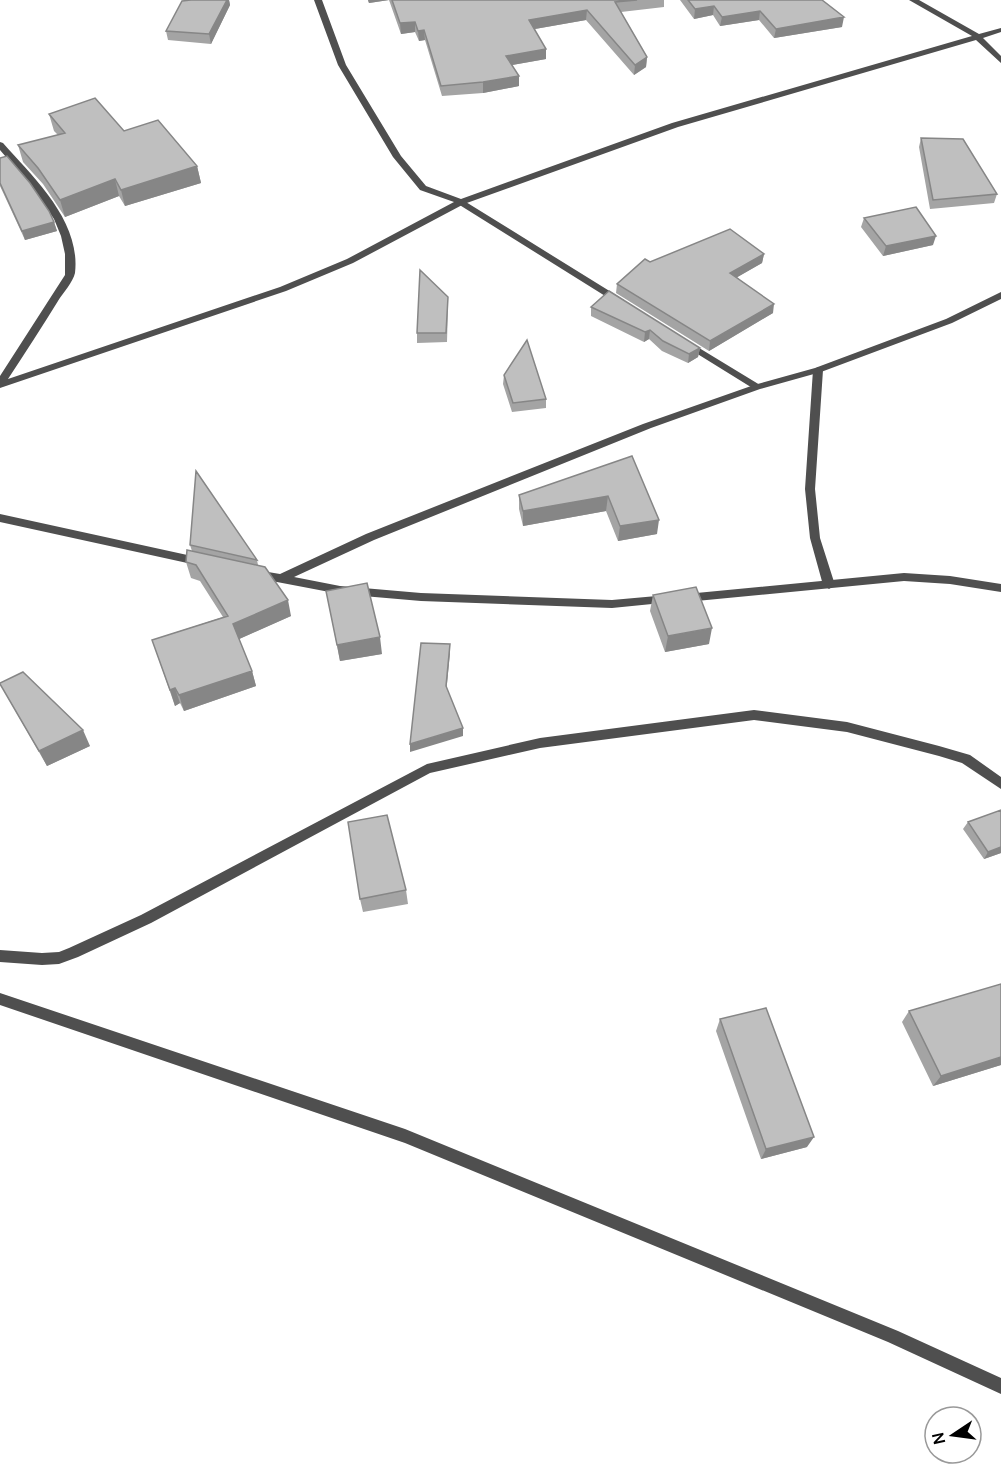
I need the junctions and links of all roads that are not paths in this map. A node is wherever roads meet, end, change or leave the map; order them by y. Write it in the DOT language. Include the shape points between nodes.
graph roads {
  1 [pos="318,0"];
  2 [pos="912,0"];
  3 [pos="1001,30"];
  4 [pos="977,36"];
  5 [pos="1001,61"];
  6 [pos="0,145"];
  7 [pos="461,202"];
  8 [pos="1001,296"];
  9 [pos="628,307"];
  10 [pos="678,337"];
  11 [pos="818,370"];
  12 [pos="0,384"];
  13 [pos="757,387"];
  14 [pos="0,518"];
  15 [pos="212,564"];
  16 [pos="246,572"];
  17 [pos="280,579"];
  18 [pos="829,585"];
  19 [pos="1001,588"];
  20 [pos="1001,784"];
  21 [pos="0,956"];
  22 [pos="0,999"];
  23 [pos="1001,1386"];
  1 -- 7 [label="street" via="342,65 403,166 423,188"];
  2 -- 4 [label="street"];
  3 -- 4 [label="street"];
  4 -- 5 [label="street"];
  4 -- 7 [label="street" via="675,125"];
  6 -- 12 [label="street" via="54,208 71,254 70,275"];
  7 -- 9 [label="street"];
  7 -- 12 [label="street" via="350,261 283,289"];
  8 -- 11 [label="street" via="949,321"];
  10 -- 13 [label="street"];
  11 -- 13 [label="street"];
  11 -- 18 [label="street" via="810,489 815,538"];
  13 -- 17 [label="street" via="647,426 370,537"];
  14 -- 15 [label="street"];
  16 -- 17 [label="street"];
  17 -- 18 [label="street" via="340,590 421,597 612,604"];
  18 -- 19 [label="street" via="904,577"];
  20 -- 21 [label="street" via="966,759 917,745 847,727 754,715 540,743 427,769 146,919 73,953 42,959"];
  22 -- 23 [label="street" via="405,1136 893,1336"];
}
